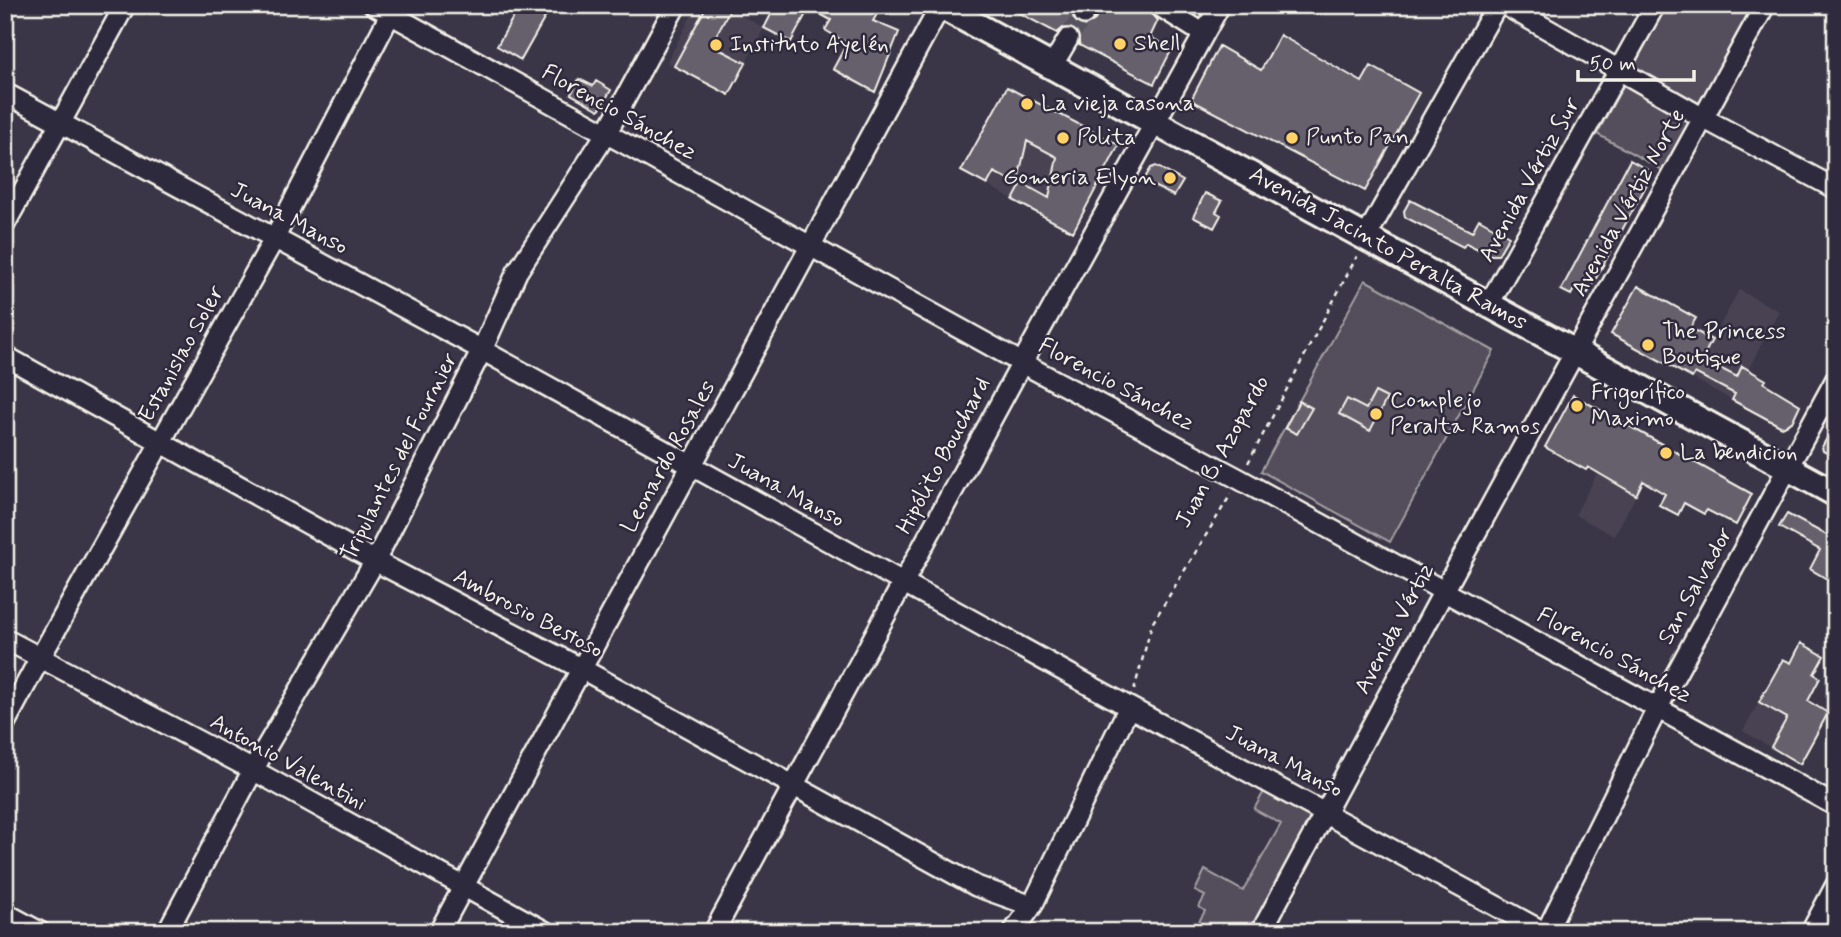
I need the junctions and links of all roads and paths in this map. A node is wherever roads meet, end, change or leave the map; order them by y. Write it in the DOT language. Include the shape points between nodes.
graph roads {
  1 [pos="125,5"];
  2 [pos="676,5"];
  3 [pos="940,5"];
  4 [pos="1158,5"];
  5 [pos="1220,5"];
  6 [pos="1497,5"];
  7 [pos="1505,5"];
  8 [pos="1655,5"];
  9 [pos="1765,5"];
  10 [pos="386,8"];
  11 [pos="1204,34"];
  12 [pos="1068,39"];
  13 [pos="1052,66"];
  14 [pos="1619,70"];
  15 [pos="5,93"];
  16 [pos="1703,118"];
  17 [pos="60,122"];
  18 [pos="1156,122"];
  19 [pos="606,134"];
  20 [pos="1836,189"];
  21 [pos="5,224"];
  22 [pos="1366,237"];
  23 [pos="274,239"];
  24 [pos="812,246"];
  25 [pos="1489,304"];
  26 [pos="482,350"];
  27 [pos="1576,351"];
  28 [pos="5,356"];
  29 [pos="1022,363"];
  30 [pos="1836,379"];
  31 [pos="161,441"];
  32 [pos="692,467"];
  33 [pos="1789,468"];
  34 [pos="1239,479"];
  35 [pos="1836,494"];
  36 [pos="376,561"];
  37 [pos="904,583"];
  38 [pos="1444,591"];
  39 [pos="5,639"];
  40 [pos="40,658"];
  41 [pos="582,669"];
  42 [pos="1129,707"];
  43 [pos="1658,707"];
  44 [pos="5,723"];
  45 [pos="253,770"];
  46 [pos="795,786"];
  47 [pos="1836,806"];
  48 [pos="1325,812"];
  49 [pos="1836,885"];
  50 [pos="464,887"];
  51 [pos="1031,906"];
  52 [pos="5,913"];
  53 [pos="40,932"];
  54 [pos="167,932"];
  55 [pos="439,932"];
  56 [pos="546,932"];
  57 [pos="714,932"];
  58 [pos="1013,932"];
  59 [pos="1261,932"];
  60 [pos="1545,932"];
  61 [pos="1811,932"];
  1 -- 17 [label="street"];
  2 -- 19 [label="street, Tripulantes del Fournier"];
  3 -- 13 [label="main road, Avenida Jacinto Peralta Ramos"];
  3 -- 24 [label="street, Leonardo Rosales"];
  4 -- 11 [label="street"];
  5 -- 11 [label="street, Hipólito Bouchard"];
  6 -- 22 [label="street"];
  7 -- 14 [label="street"];
  8 -- 14 [label="street, Avenida Vértiz Sur"];
  9 -- 16 [label="street, Avenida Vértiz Norte"];
  10 -- 19 [label="street, Florencio Sánchez"];
  10 -- 23 [label="street, Estanislao Soler"];
  11 -- 18 [label="street, Hipólito Bouchard"];
  12 -- 13 [label="street"];
  13 -- 18 [label="main road, Avenida Jacinto Peralta Ramos"];
  14 -- 16 [label="street"];
  14 -- 25 [label="street, Avenida Vértiz Sur"];
  15 -- 17 [label="street, Juana Manso"];
  16 -- 20 [label="street"];
  16 -- 27 [label="street, Avenida Vértiz Norte"];
  17 -- 21 [label="street"];
  17 -- 23 [label="street, Juana Manso"];
  18 -- 22 [label="main road, Avenida Jacinto Peralta Ramos"];
  18 -- 29 [label="street, Hipólito Bouchard"];
  19 -- 24 [label="street, Florencio Sánchez"];
  19 -- 26 [label="street, Tripulantes del Fournier" via="517,272"];
  22 -- 25 [label="main road, Avenida Jacinto Peralta Ramos"];
  22 -- 34 [label="path, Juan B. Azopardo"];
  23 -- 26 [label="street, Juana Manso"];
  23 -- 31 [label="street, Estanislao Soler"];
  24 -- 29 [label="street, Florencio Sánchez"];
  24 -- 32 [label="street, Leonardo Rosales"];
  25 -- 27 [label="main road, Avenida Jacinto Peralta Ramos"];
  26 -- 32 [label="street, Juana Manso"];
  26 -- 36 [label="street, Tripulantes del Fournier"];
  27 -- 33 [label="main road, Avenida Jacinto Peralta Ramos"];
  27 -- 38 [label="street, Avenida Vértiz"];
  28 -- 31 [label="street, Ambrosio Bestoso"];
  29 -- 34 [label="street, Florencio Sánchez"];
  29 -- 37 [label="street, Hipólito Bouchard"];
  30 -- 33 [label="street, San Salvador"];
  31 -- 36 [label="street, Ambrosio Bestoso"];
  31 -- 40 [label="street, Estanislao Soler"];
  32 -- 37 [label="street, Juana Manso"];
  32 -- 41 [label="street, Leonardo Rosales"];
  33 -- 35 [label="main road, Avenida Jacinto Peralta Ramos"];
  33 -- 43 [label="street, San Salvador"];
  34 -- 38 [label="street, Florencio Sánchez"];
  34 -- 42 [label="path, Juan B. Azopardo" via="1152,624"];
  36 -- 41 [label="street, Ambrosio Bestoso"];
  36 -- 45 [label="street, Tripulantes del Fournier"];
  37 -- 42 [label="street, Juana Manso"];
  37 -- 46 [label="street, Hipólito Bouchard"];
  38 -- 43 [label="street, Florencio Sánchez"];
  38 -- 48 [label="street, Avenida Vértiz"];
  39 -- 40 [label="street, Antonio Valentini"];
  40 -- 44 [label="street, Estanislao Soler"];
  40 -- 45 [label="street, Antonio Valentini"];
  41 -- 46 [label="street, Ambrosio Bestoso"];
  41 -- 50 [label="street, Leonardo Rosales"];
  42 -- 48 [label="street, Juana Manso"];
  42 -- 51 [label="street"];
  43 -- 47 [label="street, Florencio Sánchez"];
  43 -- 60 [label="street, San Salvador"];
  45 -- 50 [label="street, Antonio Valentini"];
  45 -- 54 [label="street, Tripulantes del Fournier"];
  46 -- 51 [label="street, Ambrosio Bestoso" via="976,886"];
  46 -- 57 [label="street, Hipólito Bouchard"];
  48 -- 59 [label="street, Avenida Vértiz"];
  48 -- 60 [label="street, Juana Manso"];
  49 -- 61 [label="street"];
  50 -- 55 [label="street, Leonardo Rosales"];
  50 -- 56 [label="street, Antonio Valentini"];
  51 -- 58 [label="street"];
  52 -- 53 [label="street"];
}
